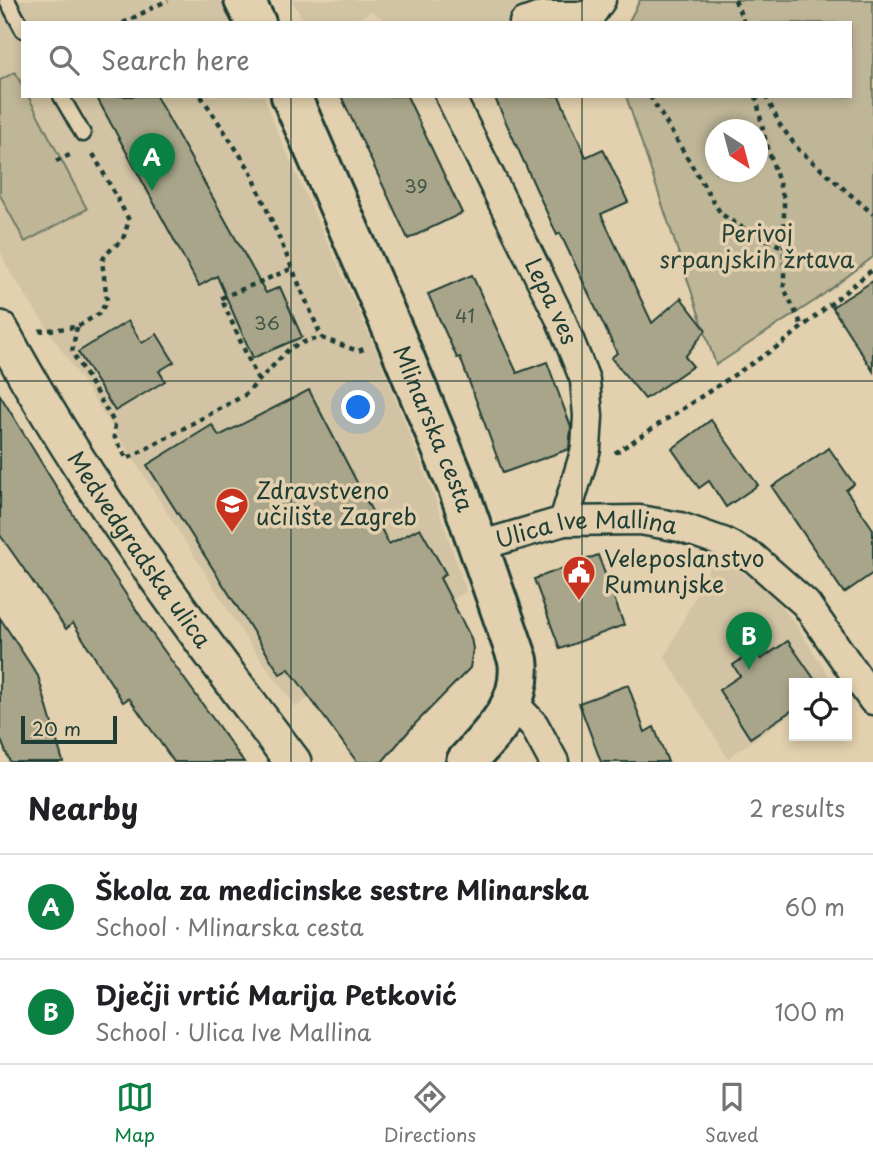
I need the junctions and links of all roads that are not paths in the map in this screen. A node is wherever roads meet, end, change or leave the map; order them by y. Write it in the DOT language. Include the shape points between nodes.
graph roads {
  1 [pos="6,0"];
  2 [pos="244,0"];
  3 [pos="601,0"];
  4 [pos="255,21"];
  5 [pos="529,21"];
  6 [pos="21,26"];
  7 [pos="62,98"];
  8 [pos="292,98"];
  9 [pos="451,98"];
  10 [pos="83,134"];
  11 [pos="0,329"];
  12 [pos="564,521"];
  13 [pos="479,546"];
  14 [pos="873,700"];
  15 [pos="513,703"];
  16 [pos="293,762"];
  17 [pos="466,762"];
  18 [pos="554,762"];
  1 -- 6 [label="lane"];
  2 -- 4 [label="main road"];
  3 -- 5 [label="street" via="590,16 543,16"];
  7 -- 10 [label="lane"];
  8 -- 13 [label="main road, Mlinarska cesta" via="395,335"];
  9 -- 12 [label="street, Lepa ves" via="561,320 585,380 586,449"];
  11 -- 16 [label="street, Medvedgradska ulica" via="107,508"];
  12 -- 13 [label="street, Ulica Ive Mallina"];
  12 -- 14 [label="street, Ulica Ive Mallina" via="640,520 680,527 754,558 806,604"];
  13 -- 15 [label="main road, Mlinarska cesta" via="518,660 520,674"];
  15 -- 17 [label="main road"];
  15 -- 18 [label="street" via="534,725"];
}
